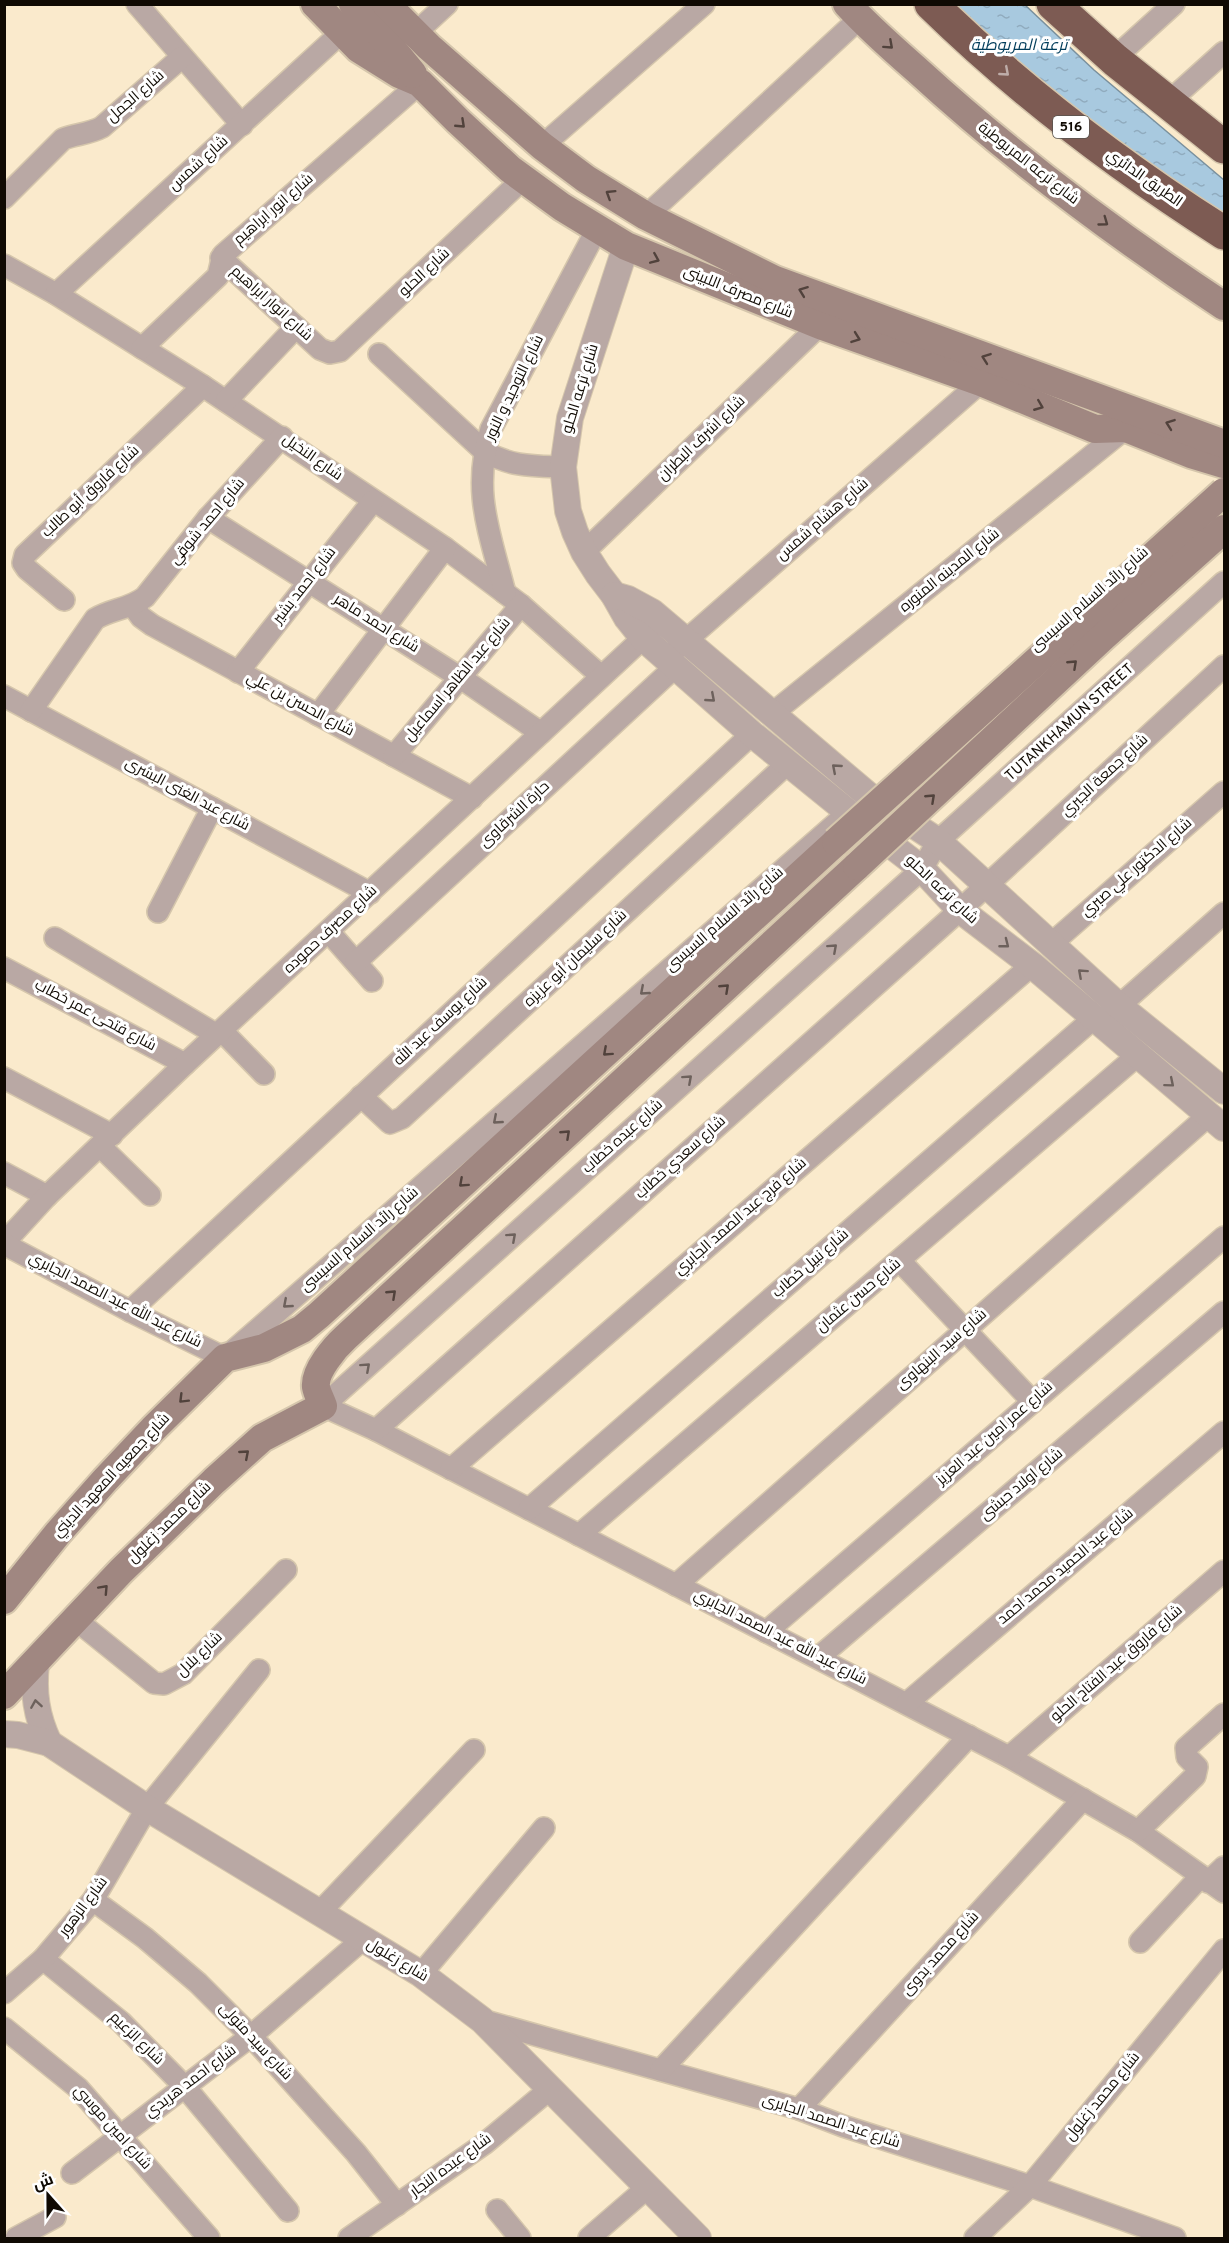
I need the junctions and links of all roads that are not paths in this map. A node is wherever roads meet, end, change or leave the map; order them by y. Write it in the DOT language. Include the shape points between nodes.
graph roads {
  1 [pos="137,4"];
  2 [pos="315,4"];
  3 [pos="353,4"];
  4 [pos="386,4"];
  5 [pos="447,4"];
  6 [pos="704,4"];
  7 [pos="931,4"];
  8 [pos="1053,4"];
  9 [pos="1069,4"];
  10 [pos="1174,4"];
  11 [pos="853,11"];
  12 [pos="420,26"];
  13 [pos="342,33"];
  14 [pos="1224,52"];
  15 [pos="1120,53"];
  16 [pos="182,57"];
  17 [pos="420,83"];
  18 [pos="1174,97"];
  19 [pos="242,125"];
  20 [pos="1224,136"];
  21 [pos="542,146"];
  22 [pos="1224,147"];
  23 [pos="524,179"];
  24 [pos="4,198"];
  25 [pos="646,216"];
  26 [pos="597,229"];
  27 [pos="1224,233"];
  28 [pos="626,246"];
  29 [pos="221,258"];
  30 [pos="4,265"];
  31 [pos="56,294"];
  32 [pos="1224,306"];
  33 [pos="820,325"];
  34 [pos="296,327"];
  35 [pos="142,348"];
  36 [pos="321,349"];
  37 [pos="379,354"];
  38 [pos="981,382"];
  39 [pos="203,386"];
  40 [pos="226,401"];
  41 [pos="1126,428"];
  42 [pos="282,437"];
  43 [pos="1224,444"];
  44 [pos="484,452"];
  45 [pos="1224,464"];
  46 [pos="563,467"];
  47 [pos="1224,482"];
  48 [pos="1224,492"];
  49 [pos="373,501"];
  50 [pos="208,518"];
  51 [pos="1224,529"];
  52 [pos="445,548"];
  53 [pos="584,552"];
  54 [pos="309,581"];
  55 [pos="1224,582"];
  56 [pos="614,595"];
  57 [pos="513,599"];
  58 [pos="64,600"];
  59 [pos="133,606"];
  60 [pos="662,621"];
  61 [pos="384,628"];
  62 [pos="643,638"];
  63 [pos="684,641"];
  64 [pos="670,663"];
  65 [pos="1224,666"];
  66 [pos="238,672"];
  67 [pos="602,676"];
  68 [pos="461,678"];
  69 [pos="4,696"];
  70 [pos="31,711"];
  71 [pos="773,713"];
  72 [pos="318,715"];
  73 [pos="541,733"];
  74 [pos="752,734"];
  75 [pos="394,756"];
  76 [pos="788,763"];
  77 [pos="1224,792"];
  78 [pos="867,795"];
  79 [pos="472,798"];
  80 [pos="212,808"];
  81 [pos="848,812"];
  82 [pos="938,841"];
  83 [pos="922,869"];
  84 [pos="986,886"];
  85 [pos="370,893"];
  86 [pos="960,910"];
  87 [pos="158,912"];
  88 [pos="1224,913"];
  89 [pos="329,932"];
  90 [pos="55,938"];
  91 [pos="1050,945"];
  92 [pos="356,962"];
  93 [pos="1032,966"];
  94 [pos="4,968"];
  95 [pos="372,981"];
  96 [pos="1119,1006"];
  97 [pos="1094,1018"];
  98 [pos="219,1033"];
  99 [pos="1138,1055"];
  100 [pos="185,1064"];
  101 [pos="264,1074"];
  102 [pos="4,1078"];
  103 [pos="1224,1091"];
  104 [pos="361,1095"];
  105 [pos="1217,1122"];
  106 [pos="106,1140"];
  107 [pos="4,1173"];
  108 [pos="150,1195"];
  109 [pos="47,1196"];
  110 [pos="1224,1237"];
  111 [pos="4,1244"];
  112 [pos="900,1261"];
  113 [pos="130,1311"];
  114 [pos="1224,1312"];
  115 [pos="965,1330"];
  116 [pos="225,1358"];
  117 [pos="1033,1402"];
  118 [pos="323,1406"];
  119 [pos="376,1430"];
  120 [pos="1224,1432"];
  121 [pos="451,1469"];
  122 [pos="529,1509"];
  123 [pos="579,1535"];
  124 [pos="286,1570"];
  125 [pos="1224,1571"];
  126 [pos="10,1583"];
  127 [pos="675,1585"];
  128 [pos="76,1620"];
  129 [pos="766,1632"];
  130 [pos="819,1657"];
  131 [pos="36,1663"];
  132 [pos="260,1671"];
  133 [pos="4,1695"];
  134 [pos="907,1703"];
  135 [pos="1224,1714"];
  136 [pos="4,1734"];
  137 [pos="969,1736"];
  138 [pos="49,1743"];
  139 [pos="474,1750"];
  140 [pos="1009,1756"];
  141 [pos="1083,1799"];
  142 [pos="147,1808"];
  143 [pos="544,1828"];
  144 [pos="1138,1831"];
  145 [pos="1224,1867"];
  146 [pos="1211,1883"];
  147 [pos="93,1900"];
  148 [pos="319,1913"];
  149 [pos="362,1940"];
  150 [pos="1140,1942"];
  151 [pos="1224,1950"];
  152 [pos="43,1959"];
  153 [pos="421,1974"];
  154 [pos="4,1993"];
  155 [pos="482,2020"];
  156 [pos="4,2028"];
  157 [pos="251,2036"];
  158 [pos="661,2070"];
  159 [pos="185,2087"];
  160 [pos="550,2089"];
  161 [pos="799,2109"];
  162 [pos="120,2136"];
  163 [pos="72,2174"];
  164 [pos="1029,2186"];
  165 [pos="648,2187"];
  166 [pos="397,2205"];
  167 [pos="497,2210"];
  168 [pos="288,2211"];
  169 [pos="55,2217"];
  170 [pos="16,2238"];
  171 [pos="209,2238"];
  172 [pos="349,2238"];
  173 [pos="520,2238"];
  174 [pos="589,2238"];
  175 [pos="698,2238"];
  176 [pos="975,2238"];
  177 [pos="1175,2238"];
  1 -- 16 [label="street"];
  2 -- 13 [label="main road, شارع مصرف اللبينى"];
  3 -- 17 [label="main road"];
  4 -- 12 [label="main road, شارع مصرف اللبينى"];
  5 -- 12 [label="street"];
  6 -- 21 [label="street"];
  7 -- 27 [label="highway, الطريق الدائري / 516, one-way" via="1029,93 1096,146"];
  8 -- 22 [label="highway" via="1115,60"];
  9 -- 15 [label="main road"];
  10 -- 15 [label="street"];
  11 -- 25 [label="street"];
  11 -- 32 [label="main road, شارع ترعه المريوطية, one-way" via="970,119 1074,201"];
  12 -- 21 [label="main road, شارع مصرف اللبينى"];
  13 -- 17 [label="main road, شارع مصرف اللبينى" via="379,62"];
  13 -- 19 [label="street, شارع شمس"];
  14 -- 18 [label="street"];
  15 -- 18 [label="main road"];
  16 -- 19 [label="street"];
  16 -- 24 [label="street, شارع الجمل" via="102,128 63,139"];
  17 -- 23 [label="main road, شارع مصرف اللبينى, one-way"];
  17 -- 29 [label="street, شارع انور ابراهيم"];
  18 -- 20 [label="main road"];
  19 -- 31 [label="street, شارع شمس"];
  25 -- 21 [label="main road, شارع مصرف اللبينى, one-way"];
  23 -- 26 [label="main road, شارع مصرف اللبينى"];
  23 -- 36 [label="street, شارع الحلو" via="348,345 330,353"];
  43 -- 25 [label="main road, شارع مصرف اللبينى, one-way" via="775,280"];
  26 -- 28 [label="main road, شارع مصرف اللبينى"];
  26 -- 44 [label="street, شارع التوحيد و النور" via="491,429"];
  28 -- 33 [label="main road, شارع مصرف اللبينى, one-way"];
  28 -- 46 [label="street, شارع ترعه الحلو" via="570,418"];
  29 -- 34 [label="street, شارع انوار ابراهيم"];
  29 -- 35 [label="street, شارع انور ابراهيم" via="218,276"];
  30 -- 31 [label="street, شارع النخيل"];
  31 -- 35 [label="street, شارع النخيل"];
  33 -- 38 [label="main road, شارع مصرف اللبينى, one-way"];
  33 -- 53 [label="street, شارع اشرف البطران"];
  34 -- 36 [label="street, شارع انوار ابراهيم"];
  34 -- 40 [label="street"];
  35 -- 39 [label="street, شارع النخيل"];
  37 -- 44 [label="street"];
  38 -- 41 [label="main road, شارع مصرف اللبينى, one-way" via="1095,429"];
  38 -- 63 [label="street, شارع هشام شمس"];
  39 -- 40 [label="street, شارع النخيل"];
  39 -- 58 [label="street, شارع فاروق أبو طالب" via="25,555 27,569"];
  40 -- 42 [label="street, شارع النخيل"];
  41 -- 45 [label="main road, شارع مصرف اللبينى"];
  41 -- 71 [label="street, شارع المدينه المنوره"];
  42 -- 49 [label="street, شارع النخيل"];
  42 -- 50 [label="street, شارع احمد شوقي"];
  44 -- 46 [label="street" via="516,465"];
  44 -- 57 [label="street, شارع التوحيد و النور" via="483,509"];
  46 -- 53 [label="street, شارع ترعه الحلو" via="568,511"];
  47 -- 78 [label="street, شارع رائد السلام السيسى"];
  48 -- 116 [label="main road, one-way, bridge" via="319,1315 283,1340"];
  49 -- 52 [label="street, شارع النخيل"];
  49 -- 54 [label="street, شارع احمد بشير"];
  50 -- 54 [label="street, شارع احمد ماهر"];
  50 -- 59 [label="street, شارع احمد شوقي" via="150,592"];
  118 -- 51 [label="main road, one-way, bridge" via="316,1385 326,1360 346,1337"];
  52 -- 57 [label="street, شارع النخيل"];
  52 -- 61 [label="street"];
  53 -- 56 [label="street, شارع ترعه الحلو"];
  54 -- 61 [label="street, شارع احمد ماهر"];
  54 -- 66 [label="street, شارع احمد بشير"];
  55 -- 82 [label="street, TUTANKHAMUN STREET"];
  56 -- 60 [label="street, شارع ترعه الحلو" via="640,604"];
  56 -- 62 [label="street, شارع ترعه الحلو"];
  57 -- 67 [label="street, شارع النخيل"];
  57 -- 68 [label="street, شارع عبد الظاهر اسماعيل"];
  59 -- 66 [label="street, شارع الحسن بن علي" via="146,621"];
  59 -- 70 [label="street" via="95,619"];
  60 -- 62 [label="street, شارع مصرف حموده"];
  60 -- 63 [label="street, شارع ترعه الحلو"];
  61 -- 68 [label="street, شارع احمد ماهر"];
  61 -- 72 [label="street"];
  62 -- 64 [label="street, شارع ترعه الحلو"];
  62 -- 67 [label="street, شارع مصرف حموده"];
  63 -- 64 [label="street, شارع هشام شمس"];
  63 -- 71 [label="street, شارع ترعه الحلو"];
  64 -- 74 [label="street, شارع ترعه الحلو, one-way"];
  64 -- 92 [label="street, حارة الشرقاوى"];
  65 -- 84 [label="street, شارع جمعة الجبري"];
  66 -- 72 [label="street, شارع الحسن بن علي"];
  67 -- 73 [label="street, شارع مصرف حموده"];
  68 -- 73 [label="street, شارع احمد ماهر"];
  68 -- 75 [label="street, شارع عبد الظاهر اسماعيل"];
  69 -- 70 [label="street, شارع عبد الغنى البشرى"];
  70 -- 80 [label="street, شارع عبد الغنى البشرى"];
  78 -- 71 [label="street, شارع ترعه الحلو, one-way"];
  72 -- 75 [label="street, شارع الحسن بن علي"];
  73 -- 79 [label="street, شارع مصرف حموده"];
  74 -- 76 [label="street, شارع ترعه الحلو"];
  74 -- 104 [label="street, شارع يوسف عبد الله"];
  75 -- 79 [label="street, شارع الحسن بن علي"];
  76 -- 81 [label="street, شارع ترعه الحلو"];
  76 -- 104 [label="street, شارع سليمان أبو عزيزه" via="402,1118 390,1123"];
  77 -- 91 [label="street, شارع الدكتور علي صبري"];
  78 -- 81 [label="street, شارع رائد السلام السيسى"];
  78 -- 82 [label="street, شارع ترعه الحلو"];
  79 -- 85 [label="street, شارع مصرف حموده"];
  80 -- 85 [label="street, شارع عبد الغنى البشرى"];
  80 -- 87 [label="street"];
  81 -- 83 [label="street, شارع ترعه الحلو"];
  81 -- 116 [label="street, شارع رائد السلام السيسى, one-way"];
  82 -- 83 [label="street, TUTANKHAMUN STREET"];
  82 -- 84 [label="street, شارع ترعه الحلو"];
  83 -- 86 [label="street, شارع ترعه الحلو"];
  118 -- 83 [label="street, شارع عبده خطاب, one-way"];
  84 -- 86 [label="street, شارع سعدي خطاب"];
  84 -- 91 [label="street, شارع ترعه الحلو"];
  85 -- 89 [label="street, شارع مصرف حموده"];
  86 -- 93 [label="street, شارع ترعه الحلو, one-way"];
  86 -- 119 [label="street, شارع سعدي خطاب"];
  88 -- 96 [label="street"];
  89 -- 92 [label="street"];
  89 -- 98 [label="street, شارع مصرف حموده"];
  90 -- 98 [label="street"];
  96 -- 91 [label="street, شارع ترعه الحلو, one-way"];
  92 -- 95 [label="street"];
  93 -- 97 [label="street, شارع ترعه الحلو"];
  93 -- 121 [label="street, شارع فرج عبد الصمد الجابري"];
  94 -- 100 [label="street, شارع فتحى عمر خطاب"];
  96 -- 103 [label="street, شارع ترعه الحلو"];
  97 -- 99 [label="street, شارع ترعه الحلو"];
  97 -- 122 [label="street, شارع نبيل خطاب"];
  98 -- 100 [label="street, شارع مصرف حموده"];
  98 -- 101 [label="street"];
  99 -- 105 [label="street, شارع ترعه الحلو, one-way"];
  99 -- 112 [label="street, شارع حسن عثمان"];
  100 -- 106 [label="street, شارع مصرف حموده"];
  102 -- 106 [label="street"];
  104 -- 113 [label="street, شارع يوسف عبد الله"];
  105 -- 115 [label="street, شارع سيد البنهاوى"];
  106 -- 108 [label="street"];
  106 -- 109 [label="street, شارع مصرف حموده"];
  107 -- 109 [label="street"];
  109 -- 111 [label="street, شارع مصرف حموده"];
  110 -- 117 [label="street, شارع عمر امين عبد العزيز"];
  111 -- 113 [label="street, شارع عبد الله عبد الصمد الجابري"];
  112 -- 115 [label="street"];
  112 -- 123 [label="street, شارع حسن عثمان"];
  113 -- 116 [label="street, شارع عبد الله عبد الصمد الجابري"];
  114 -- 130 [label="street, شارع اولاد حبشى"];
  115 -- 117 [label="street"];
  115 -- 127 [label="street, شارع سيد البنهاوى"];
  116 -- 126 [label="main road, شارع جمعيه المعهد الديني, one-way" via="153,1429"];
  117 -- 129 [label="street, شارع عمر امين عبد العزيز"];
  118 -- 119 [label="street, شارع عبد الله عبد الصمد الجابري"];
  128 -- 118 [label="main road, شارع محمد زغلول, one-way" via="166,1525 262,1438"];
  119 -- 121 [label="street, شارع عبد الله عبد الصمد الجابري"];
  120 -- 134 [label="street, شارع عبد الحميد محمد احمد"];
  121 -- 122 [label="street, شارع عبد الله عبد الصمد الجابري"];
  122 -- 123 [label="street, شارع عبد الله عبد الصمد الجابري"];
  123 -- 127 [label="street, شارع عبد الله عبد الصمد الجابري"];
  124 -- 128 [label="street, شارع بلال" via="183,1674 164,1684 154,1683"];
  125 -- 140 [label="street, شارع فاروق عبد الفتاح الحلو"];
  127 -- 129 [label="street, شارع عبد الله عبد الصمد الجابري"];
  128 -- 131 [label="main road, شارع محمد زغلول"];
  129 -- 130 [label="street, شارع عبد الله عبد الصمد الجابري"];
  130 -- 134 [label="street, شارع عبد الله عبد الصمد الجابري"];
  131 -- 133 [label="main road, شارع محمد زغلول"];
  138 -- 131 [label="street, one-way" via="34,1696"];
  132 -- 142 [label="street, شارع الزهور"];
  134 -- 137 [label="street, شارع عبد الله عبد الصمد الجابري"];
  135 -- 144 [label="street" via="1186,1748 1186,1756 1197,1767 1195,1776"];
  136 -- 138 [label="street, شارع زغلول"];
  137 -- 140 [label="street, شارع عبد الله عبد الصمد الجابري"];
  137 -- 158 [label="street"];
  138 -- 142 [label="street, شارع زغلول"];
  139 -- 148 [label="street"];
  140 -- 141 [label="street, شارع عبد الله عبد الصمد الجابري"];
  141 -- 144 [label="street, شارع عبد الله عبد الصمد الجابري"];
  141 -- 161 [label="street, شارع محمد بدوى"];
  142 -- 147 [label="street, شارع الزهور"];
  142 -- 148 [label="street, شارع زغلول"];
  143 -- 153 [label="street"];
  144 -- 146 [label="street, شارع عبد الله عبد الصمد الجابري"];
  145 -- 146 [label="street"];
  146 -- 150 [label="street"];
  147 -- 152 [label="street, شارع الزهور"];
  147 -- 157 [label="street, شارع سيد متولى" via="198,1983"];
  148 -- 149 [label="street, شارع زغلول"];
  149 -- 153 [label="street, شارع زغلول"];
  149 -- 157 [label="street, شارع احمد هريدي"];
  151 -- 164 [label="street, شارع محمد زغلول"];
  152 -- 154 [label="street, شارع الزهور"];
  152 -- 159 [label="street, شارع الزعيم" via="121,2022"];
  153 -- 155 [label="street, شارع زغلول"];
  155 -- 158 [label="street, شارع عبد الصمد الجابرى"];
  155 -- 160 [label="street, شارع زغلول"];
  156 -- 162 [label="street, شارع امين موسي" via="78,2088"];
  157 -- 159 [label="street, شارع احمد هريدي"];
  157 -- 166 [label="street, شارع سيد متولى"];
  158 -- 161 [label="street, شارع عبد الصمد الجابرى"];
  159 -- 162 [label="street, شارع احمد هريدي"];
  159 -- 168 [label="street, شارع الزعيم"];
  160 -- 165 [label="street, شارع زغلول"];
  160 -- 166 [label="street, شارع عبده النجار" via="484,2144"];
  161 -- 164 [label="street, شارع عبد الصمد الجابرى"];
  162 -- 163 [label="street, شارع احمد هريدي"];
  162 -- 171 [label="street, شارع امين موسي"];
  164 -- 176 [label="street, شارع محمد زغلول"];
  164 -- 177 [label="street, شارع عبد الصمد الجابرى"];
  165 -- 174 [label="street"];
  165 -- 175 [label="street, شارع زغلول"];
  166 -- 172 [label="street, شارع عبده النجار"];
  167 -- 173 [label="street"];
  169 -- 170 [label="street"];
}
